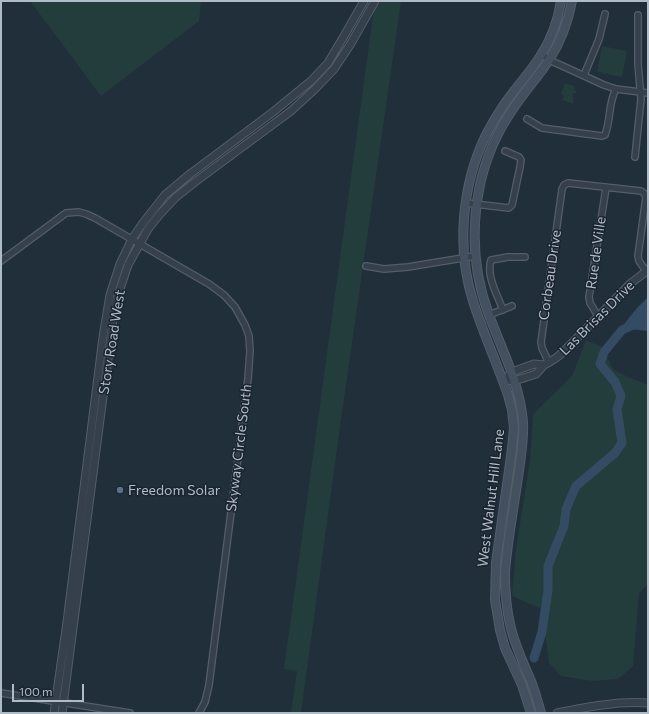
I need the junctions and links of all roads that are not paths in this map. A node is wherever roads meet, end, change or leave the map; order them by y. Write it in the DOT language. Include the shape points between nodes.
graph roads {
  1 [pos="364,1"];
  2 [pos="375,1"];
  3 [pos="561,1"];
  4 [pos="572,1"];
  5 [pos="605,14"];
  6 [pos="638,15"];
  7 [pos="542,54"];
  8 [pos="550,60"];
  9 [pos="584,75"];
  10 [pos="616,89"];
  11 [pos="640,92"];
  12 [pos="648,93"];
  13 [pos="503,106"];
  14 [pos="527,119"];
  15 [pos="494,142"];
  16 [pos="505,151"];
  17 [pos="635,157"];
  18 [pos="606,188"];
  19 [pos="466,203"];
  20 [pos="476,204"];
  21 [pos="132,239"];
  22 [pos="140,244"];
  23 [pos="475,256"];
  24 [pos="525,257"];
  25 [pos="464,258"];
  26 [pos="1,261"];
  27 [pos="366,266"];
  28 [pos="647,270"];
  29 [pos="512,306"];
  30 [pos="503,310"];
  31 [pos="489,314"];
  32 [pos="598,316"];
  33 [pos="101,348"];
  34 [pos="109,349"];
  35 [pos="547,364"];
  36 [pos="512,372"];
  37 [pos="503,379"];
  38 [pos="514,381"];
  39 [pos="103,397"];
  40 [pos="95,399"];
  41 [pos="516,645"];
  42 [pos="505,648"];
  43 [pos="520,656"];
  44 [pos="510,659"];
  45 [pos="1,693"];
  46 [pos="55,701"];
  47 [pos="63,702"];
  48 [pos="648,703"];
  49 [pos="54,713"];
  50 [pos="62,713"];
  51 [pos="130,713"];
  52 [pos="199,713"];
  53 [pos="531,713"];
  54 [pos="541,713"];
  55 [pos="557,713"];
  1 -- 21 [label="street, Story Road West" via="328,62 311,81 165,195"];
  2 -- 22 [label="street, Story Road West" via="334,69 315,89 291,111 176,197 148,229"];
  3 -- 7 [label="main road, West Walnut Hill Lane" via="551,38"];
  4 -- 8 [label="main road, West Walnut Hill Lane" via="564,29"];
  5 -- 9 [label="street" via="599,39"];
  6 -- 11 [label="street"];
  7 -- 8 [label="street"];
  7 -- 13 [label="main road, West Walnut Hill Lane"];
  8 -- 9 [label="street"];
  8 -- 15 [label="main road, West Walnut Hill Lane" via="512,110"];
  9 -- 10 [label="street"];
  10 -- 11 [label="street"];
  10 -- 14 [label="street" via="605,135 542,128"];
  11 -- 12 [label="street"];
  11 -- 17 [label="street"];
  13 -- 15 [label="main road" via="504,113 493,133"];
  13 -- 19 [label="main road, West Walnut Hill Lane" via="481,148 470,180"];
  15 -- 20 [label="main road, West Walnut Hill Lane"];
  16 -- 20 [label="street" via="521,160 512,205 509,208"];
  18 -- 28 [label="street" via="644,193 646,197 638,256"];
  18 -- 32 [label="street, Rue de Ville" via="589,297"];
  18 -- 35 [label="street, Corbeau Drive" via="568,184 562,189 541,342"];
  19 -- 20 [label="street"];
  19 -- 25 [label="main road, West Walnut Hill Lane"];
  20 -- 23 [label="main road, West Walnut Hill Lane"];
  21 -- 22 [label="street, Skyway Circle South"];
  21 -- 26 [label="street, Skyway Circle South" via="86,214 66,213"];
  21 -- 33 [label="street, Story Road West" via="120,264 110,295"];
  22 -- 34 [label="street, Story Road West" via="128,265 120,287"];
  22 -- 52 [label="street, Skyway Circle South" via="224,295 235,306 249,336 248,379 209,685"];
  23 -- 25 [label="street"];
  23 -- 31 [label="main road, West Walnut Hill Lane"];
  24 -- 30 [label="street" via="508,257 490,262 490,279"];
  25 -- 27 [label="street" via="384,269"];
  25 -- 37 [label="main road, West Walnut Hill Lane" via="472,299"];
  28 -- 32 [label="street, Las Brisas Drive" via="631,282"];
  29 -- 30 [label="street"];
  30 -- 31 [label="street"];
  31 -- 36 [label="main road, West Walnut Hill Lane"];
  32 -- 35 [label="street, Las Brisas Drive" via="562,353"];
  33 -- 34 [label="street"];
  33 -- 40 [label="street, Story Road West"];
  34 -- 39 [label="street, Story Road West"];
  35 -- 36 [label="street, Las Brisas Drive" via="534,364"];
  35 -- 38 [label="street, Las Brisas Drive" via="536,374"];
  36 -- 37 [label="street, Las Brisas Drive"];
  36 -- 38 [label="main road, West Walnut Hill Lane"];
  37 -- 38 [label="street, Las Brisas Drive"];
  37 -- 42 [label="main road, West Walnut Hill Lane" via="514,428 495,582 497,611"];
  38 -- 41 [label="main road, West Walnut Hill Lane" via="523,424 522,449 505,570 507,605"];
  39 -- 40 [label="street"];
  39 -- 47 [label="street, Story Road West"];
  40 -- 46 [label="street, Story Road West"];
  41 -- 42 [label="main road"];
  41 -- 43 [label="main road, West Walnut Hill Lane"];
  42 -- 44 [label="main road, West Walnut Hill Lane"];
  43 -- 44 [label="main road"];
  43 -- 54 [label="main road, West Walnut Hill Lane"];
  44 -- 53 [label="main road, West Walnut Hill Lane"];
  45 -- 46 [label="street"];
  46 -- 47 [label="street"];
  46 -- 49 [label="street, Story Road West"];
  47 -- 50 [label="street, Story Road West"];
  47 -- 51 [label="street"];
  48 -- 55 [label="street" via="616,703"];
}
